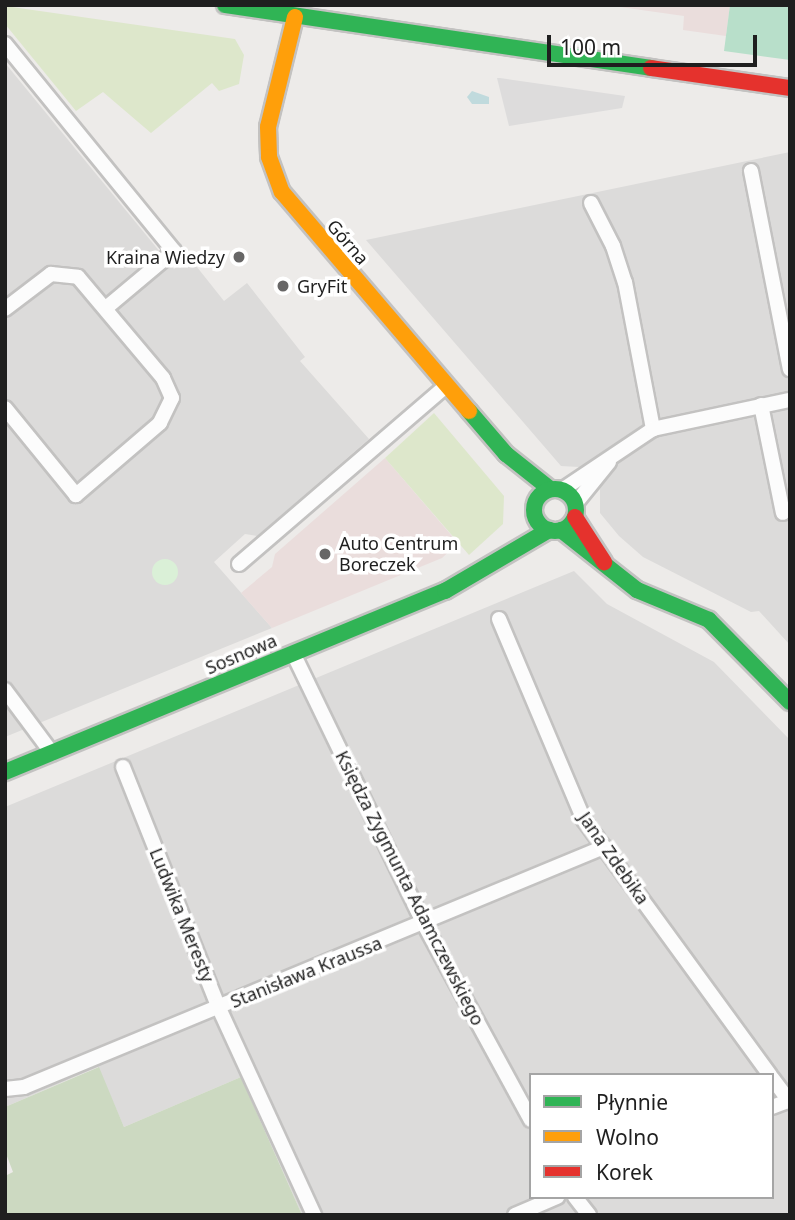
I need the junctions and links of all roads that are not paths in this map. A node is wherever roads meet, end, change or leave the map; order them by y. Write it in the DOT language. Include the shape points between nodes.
graph roads {
  1 [pos="225,5"];
  2 [pos="295,17"];
  3 [pos="5,44"];
  4 [pos="790,88"];
  5 [pos="751,171"];
  6 [pos="591,203"];
  7 [pos="106,308"];
  8 [pos="5,309"];
  9 [pos="790,369"];
  10 [pos="446,386"];
  11 [pos="790,400"];
  12 [pos="761,405"];
  13 [pos="5,408"];
  14 [pos="653,429"];
  15 [pos="506,454"];
  16 [pos="611,460"];
  17 [pos="556,489"];
  18 [pos="535,507"];
  19 [pos="575,510"];
  20 [pos="783,513"];
  21 [pos="555,530"];
  22 [pos="239,564"];
  23 [pos="489,566"];
  24 [pos="609,569"];
  25 [pos="499,619"];
  26 [pos="293,653"];
  27 [pos="5,690"];
  28 [pos="790,702"];
  29 [pos="52,753"];
  30 [pos="123,767"];
  31 [pos="5,772"];
  32 [pos="604,847"];
  33 [pos="424,924"];
  34 [pos="218,1006"];
  35 [pos="769,1073"];
  36 [pos="774,1080"];
  37 [pos="5,1089"];
  38 [pos="789,1100"];
  39 [pos="529,1116"];
  40 [pos="551,1199"];
  41 [pos="577,1199"];
  42 [pos="314,1215"];
  43 [pos="515,1215"];
  44 [pos="589,1215"];
  1 -- 2 [label="street"];
  2 -- 4 [label="street"];
  2 -- 10 [label="street, Górna" via="268,127 276,181 290,204"];
  3 -- 7 [label="street" via="174,251"];
  5 -- 9 [label="street"];
  6 -- 14 [label="street" via="625,282"];
  7 -- 8 [label="street" via="86,284 61,272 41,280"];
  7 -- 13 [label="street" via="163,378 172,403 160,423 76,495"];
  10 -- 15 [label="street, Górna"];
  10 -- 22 [label="street"];
  11 -- 12 [label="street"];
  12 -- 14 [label="street"];
  12 -- 20 [label="street"];
  14 -- 16 [label="street"];
  15 -- 17 [label="street, Górna"];
  15 -- 18 [label="street, Górna"];
  16 -- 17 [label="street"];
  16 -- 19 [label="street"];
  17 -- 18 [label="street, Sosnowa"];
  17 -- 19 [label="street, Górna"];
  18 -- 21 [label="street, Górna"];
  18 -- 23 [label="street, Sosnowa"];
  19 -- 21 [label="street, Sosnowa"];
  19 -- 24 [label="street"];
  21 -- 23 [label="street, Sosnowa"];
  21 -- 24 [label="street"];
  23 -- 26 [label="street, Sosnowa" via="445,591"];
  24 -- 28 [label="street" via="637,590 709,620"];
  25 -- 32 [label="street, Jana Zdebika" via="584,820"];
  26 -- 29 [label="street, Sosnowa"];
  26 -- 33 [label="street, Księdza Zygmunta Adamczewskiego"];
  27 -- 29 [label="street"];
  29 -- 31 [label="street, Sosnowa"];
  30 -- 34 [label="street, Ludwika Meresty"];
  32 -- 33 [label="street, Stanisława Kraussa"];
  32 -- 35 [label="street, Jana Zdebika"];
  33 -- 34 [label="street, Stanisława Kraussa"];
  33 -- 39 [label="street, Księdza Zygmunta Adamczewskiego"];
  34 -- 37 [label="street, Stanisława Kraussa" via="24,1087"];
  34 -- 42 [label="street, Ludwika Meresty"];
  36 -- 38 [label="street, Jana Zdebika"];
  40 -- 43 [label="street"];
  41 -- 44 [label="street"];
}
